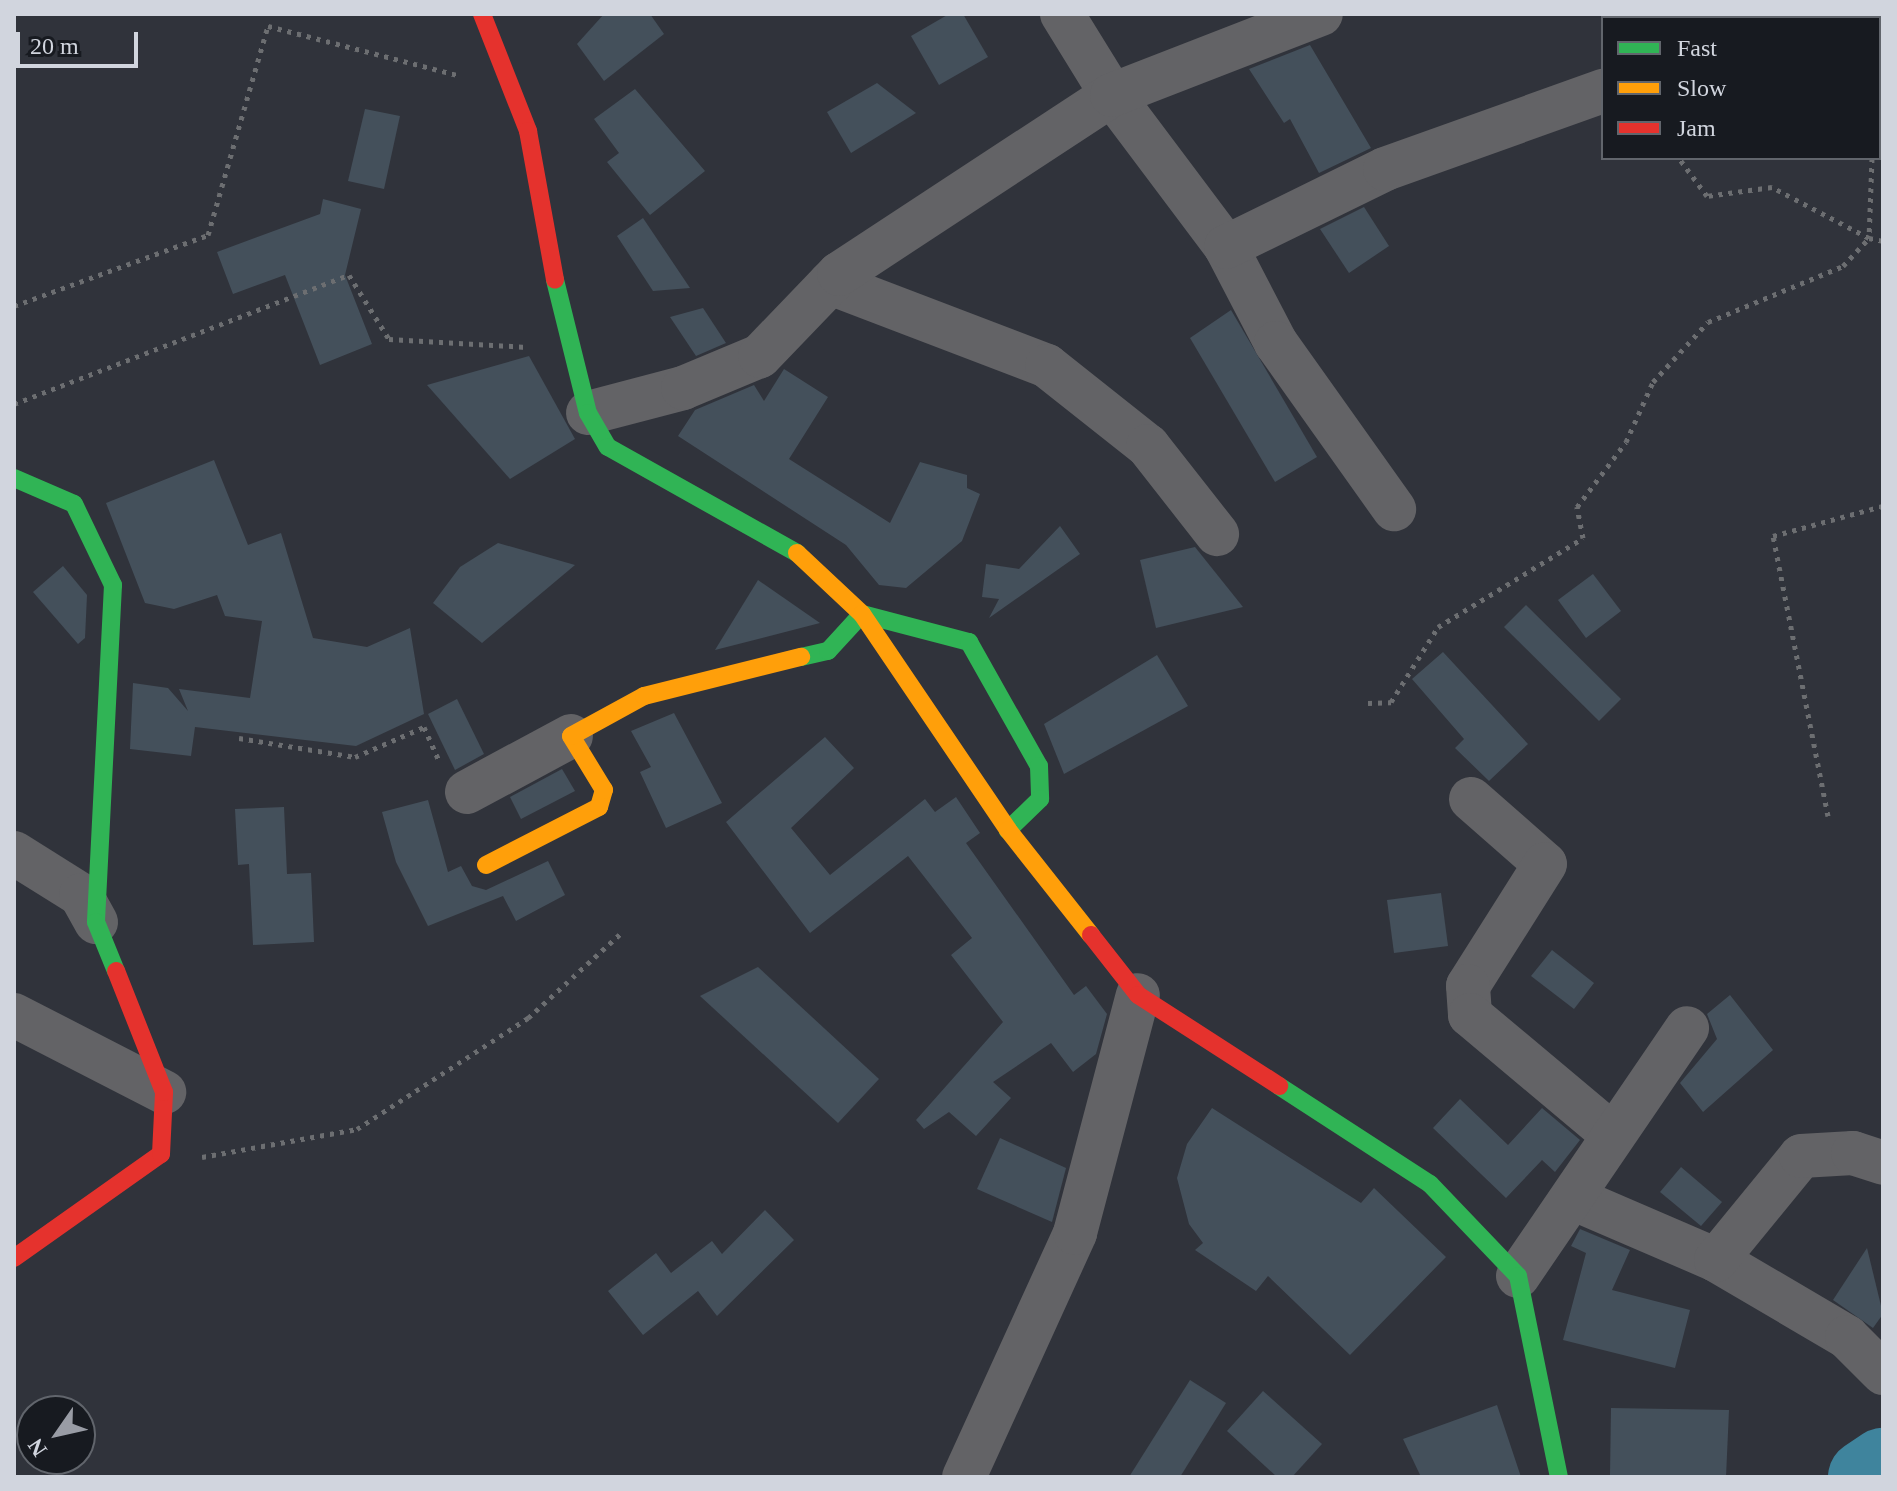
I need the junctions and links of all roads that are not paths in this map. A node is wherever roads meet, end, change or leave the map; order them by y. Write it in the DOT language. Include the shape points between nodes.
graph roads {
  1 [pos="482,14"];
  2 [pos="1062,14"];
  3 [pos="1321,14"];
  4 [pos="1236,27"];
  5 [pos="1601,92"];
  6 [pos="1112,95"];
  7 [pos="1226,247"];
  8 [pos="830,283"];
  9 [pos="588,413"];
  10 [pos="14,478"];
  11 [pos="1394,509"];
  12 [pos="1217,534"];
  13 [pos="862,614"];
  14 [pos="571,736"];
  15 [pos="467,792"];
  16 [pos="1471,799"];
  17 [pos="1008,830"];
  18 [pos="14,853"];
  19 [pos="486,865"];
  20 [pos="96,922"];
  21 [pos="1138,995"];
  22 [pos="14,1015"];
  23 [pos="1687,1028"];
  24 [pos="164,1092"];
  25 [pos="1612,1134"];
  26 [pos="1883,1163"];
  27 [pos="1577,1200"];
  28 [pos="14,1258"];
  29 [pos="1716,1260"];
  30 [pos="1518,1276"];
  31 [pos="1883,1373"];
  32 [pos="964,1477"];
  33 [pos="1559,1477"];
  1 -- 9 [label="street" via="513,80 566,339"];
  2 -- 6 [label="street"];
  3 -- 4 [label="street"];
  4 -- 6 [label="street"];
  5 -- 7 [label="street" via="1385,169"];
  6 -- 7 [label="street"];
  6 -- 8 [label="street"];
  7 -- 11 [label="street" via="1276,343"];
  8 -- 9 [label="street" via="760,356 683,388"];
  8 -- 12 [label="street" via="1047,366 1148,446"];
  9 -- 13 [label="street" via="608,447 805,558"];
  10 -- 20 [label="street" via="74,504 113,585"];
  13 -- 14 [label="street" via="828,651 644,696"];
  13 -- 17 [label="street"];
  13 -- 17 [label="street" via="969,642 1039,766 1040,799"];
  14 -- 15 [label="street"];
  14 -- 19 [label="street" via="604,790 599,807"];
  16 -- 25 [label="street" via="1545,864 1468,986 1470,1015"];
  17 -- 21 [label="street"];
  18 -- 20 [label="street" via="81,895"];
  20 -- 24 [label="street"];
  21 -- 30 [label="street" via="1430,1184"];
  21 -- 32 [label="street" via="1075,1233"];
  22 -- 24 [label="street"];
  23 -- 25 [label="street"];
  24 -- 28 [label="street" via="161,1154"];
  25 -- 27 [label="street"];
  26 -- 29 [label="street" via="1853,1153 1801,1156"];
  27 -- 29 [label="street"];
  27 -- 30 [label="street"];
  29 -- 31 [label="street" via="1847,1337"];
  30 -- 33 [label="street"];
}
